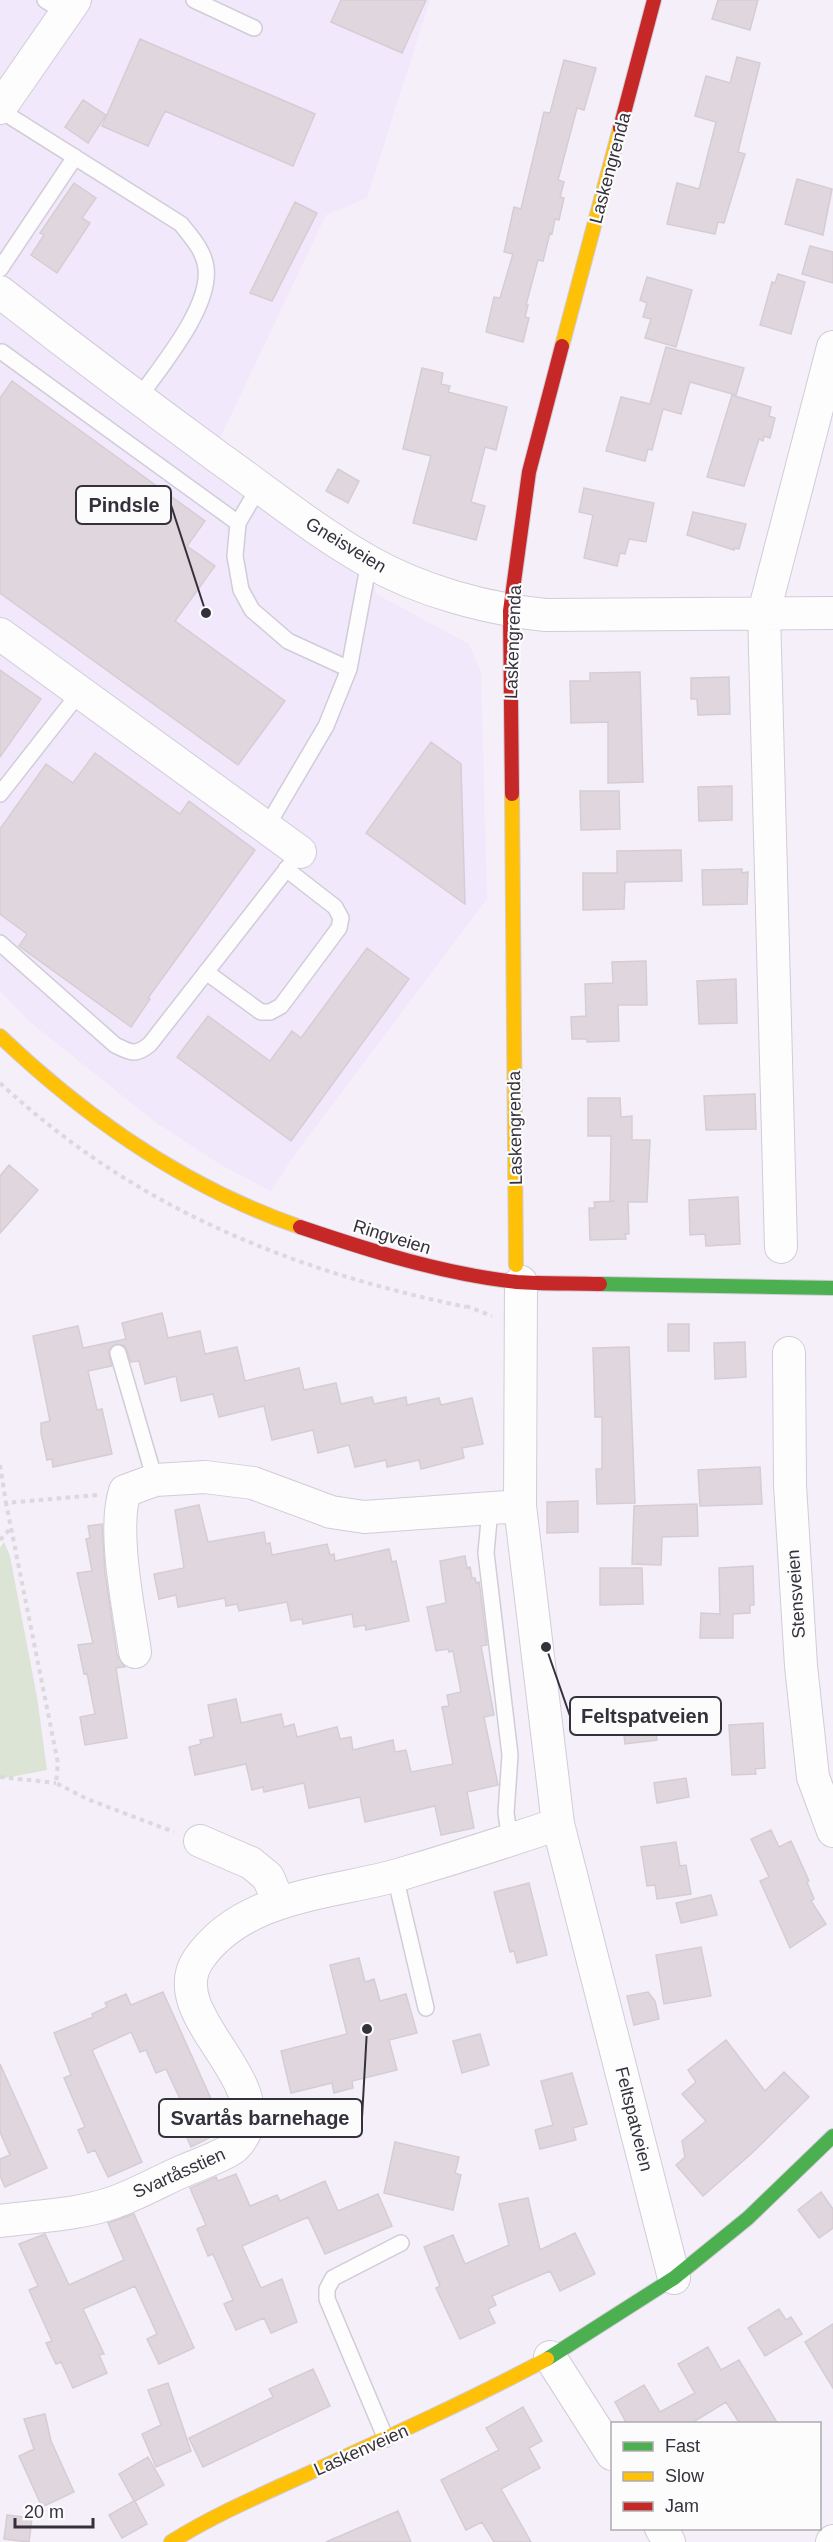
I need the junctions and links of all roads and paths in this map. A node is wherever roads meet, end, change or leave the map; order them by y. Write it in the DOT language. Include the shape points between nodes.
graph roads {
  1 [pos="194,0"];
  2 [pos="654,0"];
  3 [pos="62,4"];
  4 [pos="254,28"];
  5 [pos="0,109"];
  6 [pos="75,157"];
  7 [pos="0,269"];
  8 [pos="0,292"];
  9 [pos="833,347"];
  10 [pos="2,352"];
  11 [pos="138,399"];
  12 [pos="260,487"];
  13 [pos="238,523"];
  14 [pos="369,562"];
  15 [pos="510,611"];
  16 [pos="764,612"];
  17 [pos="833,613"];
  18 [pos="0,634"];
  19 [pos="350,669"];
  20 [pos="80,692"];
  21 [pos="0,794"];
  22 [pos="266,828"];
  23 [pos="293,860"];
  24 [pos="0,943"];
  25 [pos="206,972"];
  26 [pos="0,1036"];
  27 [pos="781,1247"];
  28 [pos="519,1274"];
  29 [pos="833,1288"];
  30 [pos="469,1296"];
  31 [pos="497,1317"];
  32 [pos="118,1353"];
  33 [pos="789,1353"];
  34 [pos="0,1465"];
  35 [pos="155,1480"];
  36 [pos="125,1491"];
  37 [pos="6,1503"];
  38 [pos="505,1507"];
  39 [pos="10,1529"];
  40 [pos="0,1540"];
  41 [pos="135,1652"];
  42 [pos="0,1777"];
  43 [pos="56,1783"];
  44 [pos="558,1824"];
  45 [pos="833,1831"];
  46 [pos="510,1840"];
  47 [pos="200,1841"];
  48 [pos="395,1876"];
  49 [pos="279,1903"];
  50 [pos="426,2008"];
  51 [pos="833,2136"];
  52 [pos="0,2221"];
  53 [pos="401,2243"];
  54 [pos="674,2278"];
  55 [pos="550,2357"];
  56 [pos="386,2439"];
  57 [pos="611,2452"];
  58 [pos="171,2542"];
  1 -- 4 [label="lane"];
  2 -- 15 [label="street, Laskengrenda" via="530,472"];
  3 -- 5 [label="street"];
  5 -- 6 [label="lane"];
  6 -- 7 [label="lane"];
  6 -- 11 [label="lane" via="181,224 198,245 206,268 204,291 190,321"];
  8 -- 11 [label="street, Gneisveien"];
  9 -- 16 [label="street"];
  10 -- 13 [label="lane"];
  11 -- 12 [label="street, Gneisveien"];
  12 -- 13 [label="lane"];
  12 -- 14 [label="street, Gneisveien"];
  13 -- 19 [label="lane" via="235,556 241,590 252,610 288,641"];
  14 -- 15 [label="street, Gneisveien" via="466,601"];
  14 -- 19 [label="lane"];
  15 -- 16 [label="street, Gneisveien" via="633,616"];
  15 -- 28 [label="street, Laskengrenda"];
  16 -- 17 [label="street, Gneisveien"];
  16 -- 27 [label="street"];
  18 -- 20 [label="street"];
  19 -- 22 [label="lane" via="326,726"];
  20 -- 21 [label="lane"];
  20 -- 22 [label="street"];
  22 -- 23 [label="street"];
  23 -- 25 [label="lane"];
  23 -- 25 [label="lane" via="341,918 339,928 280,1006 261,1012"];
  24 -- 25 [label="lane" via="115,1045 130,1053 142,1052 150,1044"];
  26 -- 28 [label="street, Ringveien" via="37,1072 114,1131 215,1190 277,1219 474,1278"];
  28 -- 29 [label="street, Ringveien"];
  28 -- 38 [label="street, Feltspatveien"];
  30 -- 31 [label="path" via="466,1307"];
  32 -- 35 [label="lane"];
  33 -- 45 [label="street, Stensveien" via="790,1485 801,1666 813,1778"];
  34 -- 37 [label="path"];
  35 -- 36 [label="street"];
  35 -- 38 [label="street" via="205,1477 253,1483 323,1509 364,1518"];
  36 -- 37 [label="path"];
  36 -- 41 [label="street" via="121,1502 123,1567"];
  37 -- 39 [label="path"];
  38 -- 44 [label="street, Feltspatveien"];
  38 -- 46 [label="lane" via="486,1553 510,1755 506,1813"];
  39 -- 40 [label="path"];
  39 -- 43 [label="path" via="58,1763"];
  42 -- 43 [label="path"];
  43 -- 47 [label="path" via="87,1799"];
  44 -- 46 [label="street, Svartåsstien"];
  44 -- 54 [label="street, Feltspatveien"];
  46 -- 48 [label="street, Svartåsstien"];
  47 -- 49 [label="street" via="251,1863 268,1877"];
  48 -- 49 [label="street, Svartåsstien" via="329,1888"];
  48 -- 50 [label="lane"];
  49 -- 52 [label="street, Svartåsstien" via="227,1929 197,1962 191,1983 196,2012 238,2077 248,2103 247,2127 234,2148 112,2203"];
  51 -- 54 [label="street, Laskenveien" via="748,2218"];
  53 -- 56 [label="lane" via="333,2278 327,2289 327,2299"];
  54 -- 55 [label="street, Laskenveien"];
  55 -- 56 [label="street, Laskenveien" via="477,2397"];
  55 -- 57 [label="street"];
  56 -- 58 [label="street, Laskenveien" via="243,2503"];
}
